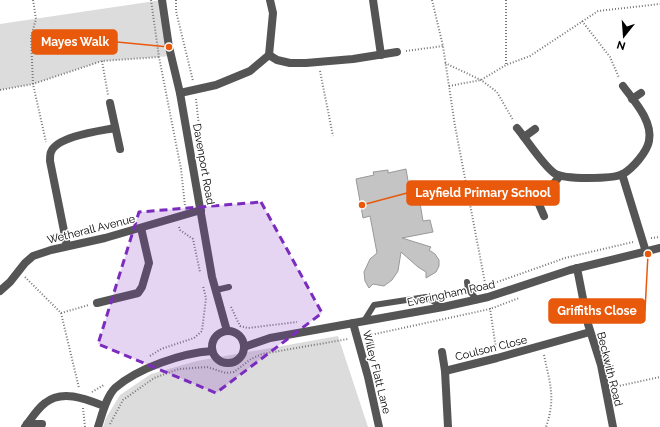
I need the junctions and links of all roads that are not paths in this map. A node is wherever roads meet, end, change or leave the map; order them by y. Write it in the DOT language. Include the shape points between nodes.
graph roads {
  1 [pos="162,0"];
  2 [pos="270,0"];
  3 [pos="373,0"];
  4 [pos="397,52"];
  5 [pos="269,54"];
  6 [pos="381,55"];
  7 [pos="623,86"];
  8 [pos="180,93"];
  9 [pos="641,93"];
  10 [pos="632,99"];
  11 [pos="110,103"];
  12 [pos="115,128"];
  13 [pos="517,128"];
  14 [pos="535,129"];
  15 [pos="524,137"];
  16 [pos="120,149"];
  17 [pos="622,174"];
  18 [pos="560,176"];
  19 [pos="526,200"];
  20 [pos="538,202"];
  21 [pos="201,210"];
  22 [pos="544,216"];
  23 [pos="141,228"];
  24 [pos="67,246"];
  25 [pos="660,248"];
  26 [pos="646,252"];
  27 [pos="577,268"];
  28 [pos="467,282"];
  29 [pos="227,287"];
  30 [pos="216,290"];
  31 [pos="0,291"];
  32 [pos="477,300"];
  33 [pos="97,303"];
  34 [pos="443,307"];
  35 [pos="364,322"];
  36 [pos="353,323"];
  37 [pos="227,331"];
  38 [pos="590,332"];
  39 [pos="244,347"];
  40 [pos="212,351"];
  41 [pos="442,352"];
  42 [pos="445,371"];
  43 [pos="104,406"];
  44 [pos="42,424"];
  45 [pos="26,426"];
  46 [pos="98,427"];
  47 [pos="379,427"];
  48 [pos="448,427"];
  49 [pos="613,427"];
  1 -- 8 [label="street, Davenport Road"];
  2 -- 5 [label="street" via="272,13"];
  3 -- 6 [label="street"];
  4 -- 6 [label="street"];
  5 -- 6 [label="street" via="277,60 290,63"];
  5 -- 8 [label="street" via="250,71 216,85"];
  7 -- 10 [label="street"];
  8 -- 21 [label="street, Davenport Road"];
  9 -- 10 [label="street"];
  10 -- 17 [label="street" via="648,123 649,140 643,155"];
  11 -- 12 [label="street"];
  12 -- 16 [label="street"];
  12 -- 24 [label="street" via="84,134 56,145 51,152 50,161"];
  13 -- 15 [label="street"];
  14 -- 15 [label="street"];
  15 -- 18 [label="street" via="554,174"];
  17 -- 18 [label="street" via="572,179"];
  17 -- 26 [label="street"];
  18 -- 20 [label="street"];
  19 -- 20 [label="street"];
  20 -- 22 [label="street"];
  21 -- 23 [label="street, Wetherall Avenue"];
  21 -- 30 [label="street, Davenport Road"];
  23 -- 24 [label="street, Wetherall Avenue"];
  23 -- 33 [label="street" via="149,263 142,287 138,293"];
  24 -- 31 [label="street, Wetherall Avenue" via="33,256"];
  25 -- 26 [label="street, Everingham Road"];
  26 -- 27 [label="street, Everingham Road"];
  27 -- 32 [label="street, Everingham Road"];
  27 -- 38 [label="street, Beckwith Road"];
  28 -- 32 [label="lane" via="468,289"];
  29 -- 30 [label="lane"];
  30 -- 37 [label="street, Davenport Road"];
  32 -- 34 [label="street, Everingham Road"];
  34 -- 35 [label="street, Everingham Road"];
  34 -- 35 [label="lane" via="426,297 374,305"];
  35 -- 36 [label="street, Everingham Road"];
  36 -- 39 [label="street, Everingham Road" via="270,338"];
  36 -- 47 [label="street, Willey Flatt Lane"];
  37 -- 39 [label="street" via="239,336"];
  37 -- 40 [label="street" via="214,337"];
  38 -- 42 [label="street, Coulson Close"];
  38 -- 49 [label="street, Beckwith Road" via="601,365"];
  39 -- 40 [label="street" via="239,358 225,363 216,359"];
  40 -- 43 [label="street" via="195,352 146,369 114,389"];
  41 -- 42 [label="street, Coulson Close"];
  42 -- 48 [label="street, Coulson Close"];
  43 -- 45 [label="street" via="81,397 57,397 45,403"];
  43 -- 46 [label="street"];
  44 -- 45 [label="street"];
}
